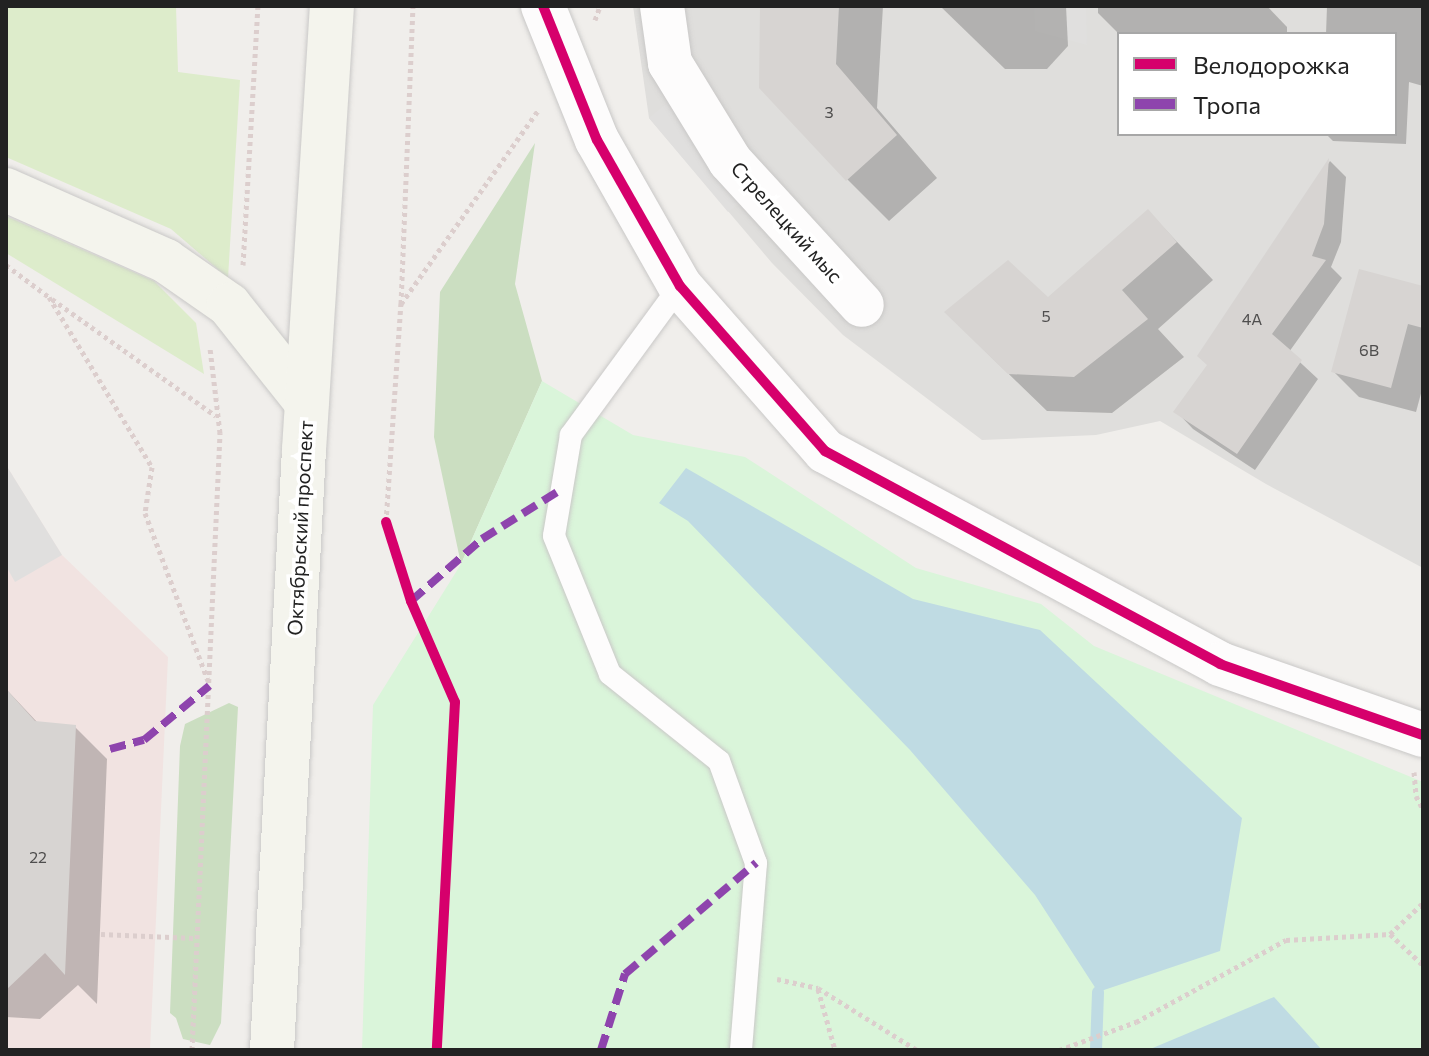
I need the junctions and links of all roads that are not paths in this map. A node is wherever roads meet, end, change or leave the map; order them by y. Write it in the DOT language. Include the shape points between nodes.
graph roads {
  1 [pos="543,6"];
  2 [pos="662,6"];
  3 [pos="332,23"];
  4 [pos="6,190"];
  5 [pos="680,286"];
  6 [pos="862,305"];
  7 [pos="307,403"];
  8 [pos="1423,735"];
  9 [pos="272,1050"];
  10 [pos="741,1050"];
  1 -- 5 [label="street" via="597,140"];
  2 -- 6 [label="street, Стрелецкий мыс" via="670,63 730,161"];
  3 -- 7 [label="main road, Октябрьский проспект"];
  4 -- 7 [label="main road" via="166,261 229,305"];
  5 -- 8 [label="street" via="825,451 1220,664"];
  5 -- 10 [label="lane" via="571,435 554,536 610,674 719,761 756,863"];
  7 -- 9 [label="main road, Октябрьский проспект"];
}
